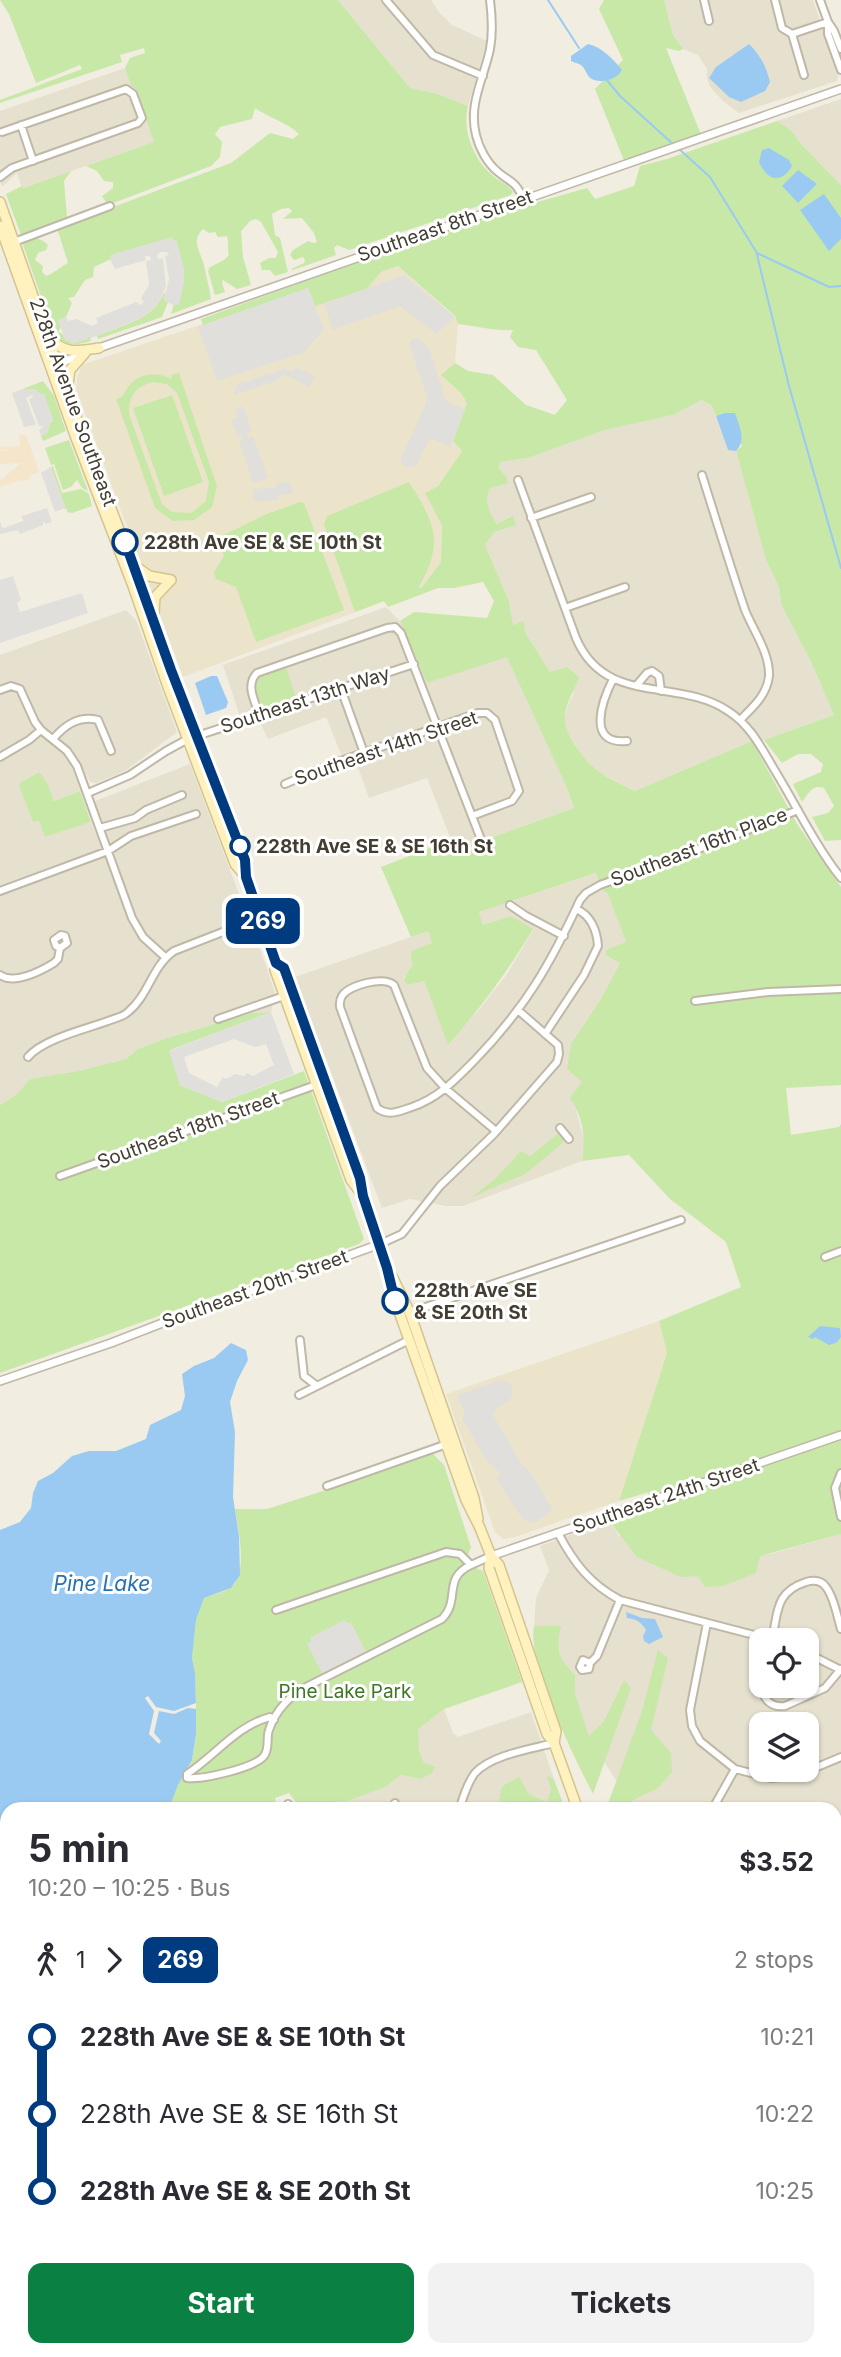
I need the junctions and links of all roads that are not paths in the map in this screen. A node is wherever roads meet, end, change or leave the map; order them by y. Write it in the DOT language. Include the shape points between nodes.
graph roads {
  1 [pos="386,0"];
  2 [pos="490,0"];
  3 [pos="704,0"];
  4 [pos="775,0"];
  5 [pos="820,0"];
  6 [pos="709,21"];
  7 [pos="828,22"];
  8 [pos="792,34"];
  9 [pos="841,49"];
  10 [pos="841,70"];
  11 [pos="804,75"];
  12 [pos="483,76"];
  13 [pos="841,89"];
  14 [pos="21,125"];
  15 [pos="2,132"];
  16 [pos="33,160"];
  17 [pos="0,177"];
  18 [pos="523,199"];
  19 [pos="0,202"];
  20 [pos="110,206"];
  21 [pos="0,226"];
  22 [pos="14,242"];
  23 [pos="45,330"];
  24 [pos="99,348"];
  25 [pos="85,354"];
  26 [pos="53,365"];
  27 [pos="70,401"];
  28 [pos="702,475"];
  29 [pos="517,480"];
  30 [pos="591,497"];
  31 [pos="531,518"];
  32 [pos="133,564"];
  33 [pos="625,587"];
  34 [pos="565,608"];
  35 [pos="154,621"];
  36 [pos="414,664"];
  37 [pos="613,679"];
  38 [pos="636,687"];
  39 [pos="341,689"];
  40 [pos="0,690"];
  41 [pos="661,691"];
  42 [pos="259,714"];
  43 [pos="740,720"];
  44 [pos="438,727"];
  45 [pos="41,730"];
  46 [pos="192,738"];
  47 [pos="53,739"];
  48 [pos="627,741"];
  49 [pos="111,751"];
  50 [pos="364,753"];
  51 [pos="0,757"];
  52 [pos="285,784"];
  53 [pos="88,793"];
  54 [pos="182,795"];
  55 [pos="799,810"];
  56 [pos="196,814"];
  57 [pos="472,816"];
  58 [pos="100,828"];
  59 [pos="482,842"];
  60 [pos="108,851"];
  61 [pos="246,877"];
  62 [pos="841,878"];
  63 [pos="0,891"];
  64 [pos="510,905"];
  65 [pos="576,909"];
  66 [pos="261,917"];
  67 [pos="564,936"];
  68 [pos="60,948"];
  69 [pos="165,957"];
  70 [pos="276,963"];
  71 [pos="3,977"];
  72 [pos="841,989"];
  73 [pos="284,996"];
  74 [pos="695,1001"];
  75 [pos="519,1012"];
  76 [pos="218,1019"];
  77 [pos="545,1034"];
  78 [pos="28,1057"];
  79 [pos="316,1085"];
  80 [pos="446,1089"];
  81 [pos="560,1128"];
  82 [pos="496,1131"];
  83 [pos="569,1139"];
  84 [pos="60,1176"];
  85 [pos="363,1196"];
  86 [pos="681,1220"];
  87 [pos="380,1244"];
  88 [pos="841,1251"];
  89 [pos="825,1257"];
  90 [pos="405,1315"];
  91 [pos="300,1340"];
  92 [pos="410,1340"];
  93 [pos="421,1370"];
  94 [pos="0,1381"];
  95 [pos="317,1386"];
  96 [pos="299,1395"];
  97 [pos="439,1400"];
  98 [pos="841,1435"];
  99 [pos="447,1444"];
  100 [pos="841,1473"];
  101 [pos="327,1486"];
  102 [pos="841,1517"];
  103 [pos="480,1528"];
  104 [pos="558,1533"];
  105 [pos="491,1556"];
  106 [pos="471,1565"];
  107 [pos="620,1600"];
  108 [pos="276,1610"];
  109 [pos="707,1623"];
  110 [pos="775,1628"];
  111 [pos="841,1629"];
  112 [pos="749,1634"];
  113 [pos="819,1659"];
  114 [pos="590,1663"];
  115 [pos="841,1670"];
  116 [pos="819,1691"];
  117 [pos="766,1698"];
  118 [pos="803,1698"];
  119 [pos="274,1720"];
  120 [pos="554,1743"];
  121 [pos="841,1757"];
  122 [pos="735,1769"];
  123 [pos="462,1802"];
  124 [pos="575,1802"];
  125 [pos="716,1802"];
  1 -- 12 [label="street" via="433,55"];
  2 -- 12 [label="street" via="492,34"];
  3 -- 6 [label="street"];
  4 -- 8 [label="street" via="782,28"];
  5 -- 7 [label="street"];
  7 -- 8 [label="street"];
  7 -- 9 [label="street"];
  7 -- 10 [label="street"];
  8 -- 11 [label="street"];
  12 -- 18 [label="street" via="474,108 478,141 489,162 517,185"];
  13 -- 18 [label="street, Southeast 8th Street"];
  14 -- 15 [label="street"];
  14 -- 16 [label="street"];
  14 -- 16 [label="street" via="122,90 131,91 142,118"];
  16 -- 17 [label="street"];
  18 -- 24 [label="street, Southeast 8th Street"];
  19 -- 22 [label="main road, 228th Avenue Southeast"];
  20 -- 22 [label="street"];
  21 -- 26 [label="main road, 228th Avenue Southeast"];
  22 -- 23 [label="main road, 228th Avenue Southeast"];
  23 -- 24 [label="main road" via="61,348"];
  23 -- 26 [label="main road, 228th Avenue Southeast"];
  24 -- 25 [label="street, Southeast 8th Street"];
  25 -- 26 [label="street, Southeast 8th Street"];
  25 -- 27 [label="main road" via="69,373"];
  26 -- 27 [label="main road, 228th Avenue Southeast"];
  26 -- 46 [label="main road, 228th Avenue Southeast"];
  27 -- 32 [label="main road, 228th Avenue Southeast"];
  28 -- 43 [label="street" via="769,669 762,696"];
  29 -- 31 [label="street"];
  30 -- 31 [label="street"];
  31 -- 34 [label="street"];
  32 -- 35 [label="main road, 228th Avenue Southeast"];
  32 -- 35 [label="main road" via="149,576 171,580 155,597"];
  33 -- 34 [label="street"];
  34 -- 37 [label="street" via="585,656"];
  35 -- 46 [label="main road, 228th Avenue Southeast"];
  36 -- 39 [label="street, Southeast 13th Way"];
  36 -- 42 [label="street" via="401,633 395,627 387,628 257,673 250,687"];
  36 -- 44 [label="street"];
  37 -- 38 [label="street"];
  37 -- 48 [label="street" via="600,710 601,726 611,738"];
  38 -- 41 [label="street"];
  38 -- 41 [label="street" via="652,671 659,676"];
  39 -- 42 [label="street, Southeast 13th Way"];
  39 -- 50 [label="street"];
  40 -- 45 [label="street" via="16,687 23,692"];
  41 -- 43 [label="street" via="704,699"];
  42 -- 46 [label="street, Southeast 13th Way"];
  43 -- 55 [label="street"];
  44 -- 50 [label="street, Southeast 14th Street"];
  44 -- 57 [label="street"];
  44 -- 57 [label="street, Southeast 14th Street" via="478,713 495,720 520,787 512,801"];
  45 -- 47 [label="street"];
  45 -- 51 [label="street"];
  46 -- 53 [label="street, Southeast 13th Way" via="130,775"];
  46 -- 61 [label="main road, 228th Avenue Southeast" via="235,864"];
  46 -- 61 [label="main road, 228th Avenue Southeast" via="201,760 207,762 245,860"];
  47 -- 49 [label="street" via="63,728 88,717 98,720"];
  47 -- 53 [label="street" via="72,758"];
  50 -- 52 [label="street, Southeast 14th Street"];
  53 -- 58 [label="street"];
  54 -- 58 [label="street" via="135,818"];
  55 -- 62 [label="street"];
  55 -- 65 [label="street, Southeast 16th Place" via="600,885 586,893"];
  56 -- 60 [label="street" via="131,836"];
  57 -- 59 [label="street"];
  58 -- 60 [label="street"];
  60 -- 63 [label="street"];
  60 -- 69 [label="street" via="137,928"];
  61 -- 66 [label="main road, 228th Avenue Southeast"];
  64 -- 67 [label="street"];
  65 -- 67 [label="street"];
  65 -- 77 [label="street" via="590,918 598,946"];
  66 -- 69 [label="street"];
  66 -- 70 [label="main road, 228th Avenue Southeast"];
  67 -- 75 [label="street"];
  68 -- 71 [label="street" via="50,966 15,979"];
  69 -- 78 [label="street" via="128,1013 42,1045"];
  70 -- 73 [label="main road, 228th Avenue Southeast"];
  70 -- 85 [label="main road, 228th Avenue Southeast" via="284,968"];
  72 -- 74 [label="street"];
  73 -- 76 [label="street"];
  73 -- 79 [label="main road, 228th Avenue Southeast"];
  75 -- 77 [label="street"];
  75 -- 80 [label="street"];
  77 -- 82 [label="street, Southeast 20th Street" via="558,1045 557,1062"];
  79 -- 84 [label="street, Southeast 18th Street"];
  79 -- 85 [label="main road, 228th Avenue Southeast" via="351,1180"];
  80 -- 80 [label="street" via="427,1068 390,981 378,980 344,994 340,1007 379,1110 398,1112"];
  80 -- 82 [label="street"];
  81 -- 83 [label="street"];
  82 -- 87 [label="street, Southeast 20th Street" via="440,1186 402,1234"];
  85 -- 87 [label="main road, 228th Avenue Southeast"];
  86 -- 90 [label="street"];
  87 -- 90 [label="main road, 228th Avenue Southeast" via="392,1292"];
  87 -- 94 [label="street, Southeast 20th Street"];
  88 -- 89 [label="street"];
  90 -- 92 [label="main road, 228th Avenue Southeast"];
  90 -- 97 [label="main road, 228th Avenue Southeast"];
  91 -- 95 [label="street" via="304,1376"];
  92 -- 93 [label="main road, 228th Avenue Southeast"];
  92 -- 95 [label="street"];
  93 -- 97 [label="main road"];
  93 -- 99 [label="main road, 228th Avenue Southeast"];
  95 -- 96 [label="street"];
  97 -- 103 [label="main road, 228th Avenue Southeast"];
  98 -- 104 [label="street, Southeast 24th Street"];
  99 -- 101 [label="street"];
  99 -- 103 [label="main road, 228th Avenue Southeast"];
  100 -- 102 [label="street" via="835,1488"];
  103 -- 105 [label="main road, 228th Avenue Southeast"];
  104 -- 105 [label="street, Southeast 24th Street"];
  104 -- 107 [label="street" via="581,1571"];
  105 -- 106 [label="street"];
  105 -- 120 [label="main road, 228th Avenue Southeast" via="499,1565 533,1679 556,1731"];
  106 -- 108 [label="street" via="460,1554 446,1552"];
  106 -- 119 [label="street" via="456,1576 452,1607 442,1619 297,1691"];
  107 -- 109 [label="street"];
  107 -- 114 [label="street"];
  109 -- 112 [label="street"];
  109 -- 122 [label="street" via="690,1717 700,1741"];
  110 -- 111 [label="street" via="782,1596 810,1580 827,1590"];
  113 -- 115 [label="street"];
  115 -- 116 [label="street"];
  117 -- 118 [label="street" via="779,1707"];
  119 -- 119 [label="street" via="260,1720 237,1734 187,1778 257,1762 267,1749"];
  120 -- 123 [label="street" via="484,1766 470,1780"];
  120 -- 124 [label="main road, 228th Avenue Southeast"];
  121 -- 122 [label="street" via="785,1777"];
  122 -- 125 [label="street"];
}
